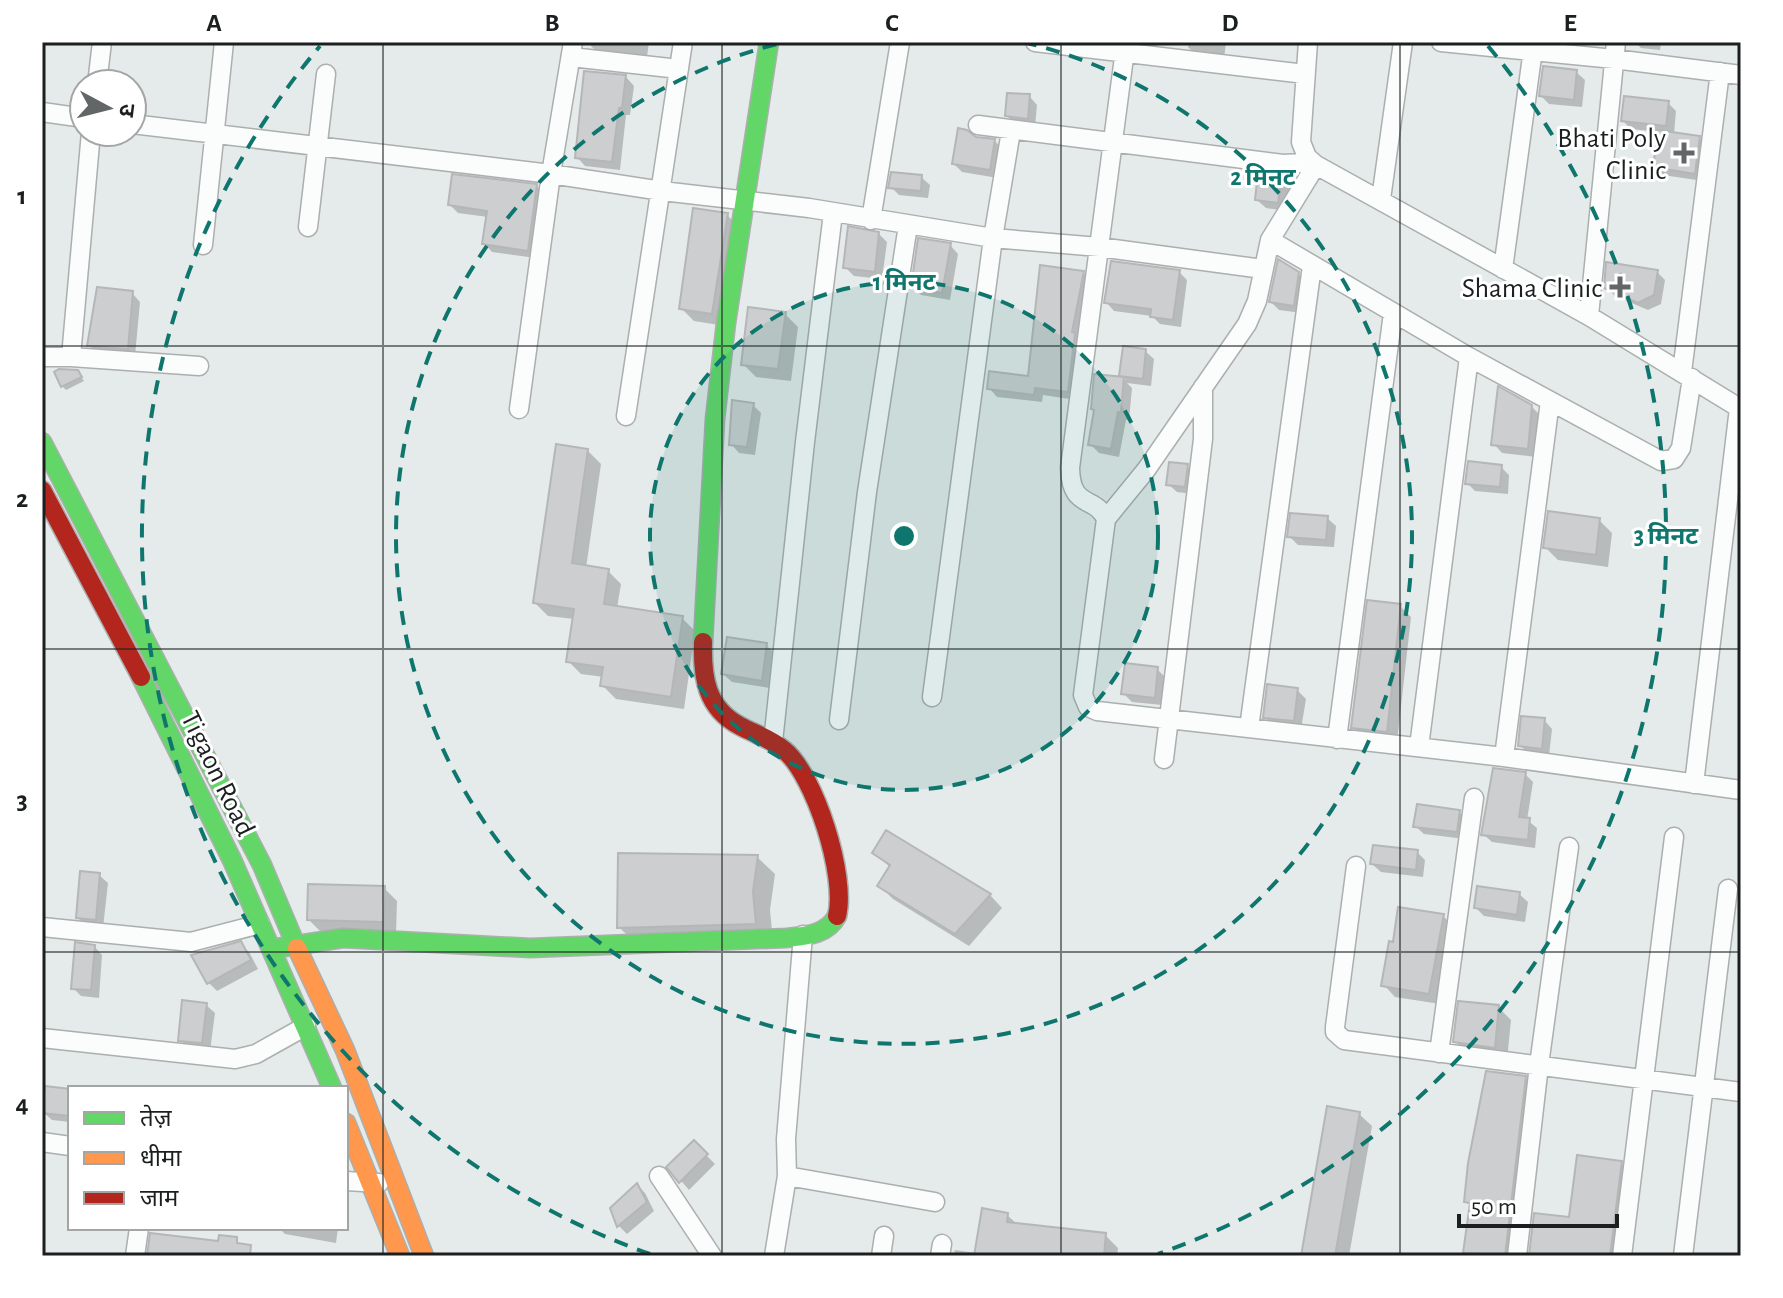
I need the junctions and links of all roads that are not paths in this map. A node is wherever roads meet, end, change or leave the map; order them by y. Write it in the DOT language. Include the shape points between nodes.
graph roads {
  1 [pos="102,42"];
  2 [pos="224,42"];
  3 [pos="683,42"];
  4 [pos="769,42"];
  5 [pos="900,42"];
  6 [pos="1035,42"];
  7 [pos="1308,42"];
  8 [pos="1403,42"];
  9 [pos="1441,42"];
  10 [pos="1126,47"];
  11 [pos="1533,47"];
  12 [pos="572,50"];
  13 [pos="1615,50"];
  14 [pos="99,68"];
  15 [pos="679,69"];
  16 [pos="1720,72"];
  17 [pos="326,74"];
  18 [pos="1305,74"];
  19 [pos="1741,75"];
  20 [pos="42,112"];
  21 [pos="68,116"];
  22 [pos="978,125"];
  23 [pos="148,126"];
  24 [pos="1011,131"];
  25 [pos="215,134"];
  26 [pos="1113,141"];
  27 [pos="317,145"];
  28 [pos="90,148"];
  29 [pos="1312,161"];
  30 [pos="551,174"];
  31 [pos="662,191"];
  32 [pos="1381,199"];
  33 [pos="745,201"];
  34 [pos="833,213"];
  35 [pos="871,220"];
  36 [pos="908,225"];
  37 [pos="308,227"];
  38 [pos="993,238"];
  39 [pos="1270,240"];
  40 [pos="203,245"];
  41 [pos="1099,247"];
  42 [pos="1312,266"];
  43 [pos="1263,269"];
  44 [pos="1503,269"];
  45 [pos="1393,313"];
  46 [pos="1589,316"];
  47 [pos="42,357"];
  48 [pos="71,357"];
  49 [pos="1469,357"];
  50 [pos="199,366"];
  51 [pos="1687,375"];
  52 [pos="1203,387"];
  53 [pos="1550,401"];
  54 [pos="1740,408"];
  55 [pos="519,409"];
  56 [pos="626,416"];
  57 [pos="42,442"];
  58 [pos="42,490"];
  59 [pos="1106,519"];
  60 [pos="932,697"];
  61 [pos="1168,719"];
  62 [pos="839,720"];
  63 [pos="1249,728"];
  64 [pos="1337,739"];
  65 [pos="773,742"];
  66 [pos="1419,747"];
  67 [pos="1504,757"];
  68 [pos="1164,759"];
  69 [pos="1694,784"];
  70 [pos="1741,790"];
  71 [pos="1474,798"];
  72 [pos="1674,837"];
  73 [pos="1569,847"];
  74 [pos="1356,866"];
  75 [pos="1728,889"];
  76 [pos="260,924"];
  77 [pos="42,927"];
  78 [pos="803,935"];
  79 [pos="295,945"];
  80 [pos="271,949"];
  81 [pos="306,1026"];
  82 [pos="42,1038"];
  83 [pos="1439,1053"];
  84 [pos="1539,1065"];
  85 [pos="1644,1078"];
  86 [pos="331,1086"];
  87 [pos="1701,1088"];
  88 [pos="1741,1092"];
  89 [pos="348,1128"];
  90 [pos="42,1142"];
  91 [pos="68,1146"];
  92 [pos="659,1176"];
  93 [pos="787,1176"];
  94 [pos="348,1181"];
  95 [pos="395,1181"];
  96 [pos="371,1184"];
  97 [pos="935,1202"];
  98 [pos="139,1230"];
  99 [pos="884,1236"];
  100 [pos="135,1256"];
  101 [pos="400,1256"];
  102 [pos="424,1256"];
  103 [pos="712,1256"];
  104 [pos="774,1256"];
  105 [pos="881,1256"];
  106 [pos="1517,1256"];
  107 [pos="1622,1256"];
  108 [pos="1683,1256"];
  1 -- 14 [label="street"];
  2 -- 25 [label="street"];
  3 -- 15 [label="street"];
  4 -- 33 [label="street"];
  5 -- 35 [label="street"];
  6 -- 10 [label="street"];
  7 -- 18 [label="street"];
  8 -- 32 [label="street"];
  9 -- 11 [label="street"];
  10 -- 18 [label="street"];
  10 -- 26 [label="street"];
  11 -- 13 [label="street"];
  11 -- 44 [label="street"];
  12 -- 15 [label="street"];
  12 -- 30 [label="street"];
  13 -- 16 [label="street"];
  13 -- 46 [label="street"];
  15 -- 31 [label="street"];
  16 -- 19 [label="street"];
  16 -- 51 [label="street"];
  17 -- 27 [label="street"];
  18 -- 29 [label="street" via="1301,134"];
  20 -- 21 [label="street"];
  22 -- 24 [label="street"];
  23 -- 25 [label="street"];
  24 -- 26 [label="street"];
  24 -- 38 [label="street"];
  25 -- 27 [label="street"];
  25 -- 40 [label="street"];
  26 -- 29 [label="street" via="1283,164"];
  26 -- 41 [label="street"];
  27 -- 30 [label="street"];
  27 -- 37 [label="street"];
  28 -- 48 [label="street"];
  29 -- 32 [label="street"];
  29 -- 39 [label="street"];
  30 -- 31 [label="street"];
  30 -- 55 [label="street"];
  31 -- 33 [label="street"];
  31 -- 56 [label="street"];
  32 -- 44 [label="street"];
  33 -- 34 [label="street"];
  33 -- 65 [label="street" via="715,419 702,669 708,699 717,711"];
  34 -- 35 [label="street"];
  34 -- 65 [label="street"];
  35 -- 36 [label="street"];
  36 -- 38 [label="street"];
  36 -- 62 [label="street"];
  38 -- 41 [label="street"];
  38 -- 60 [label="street"];
  39 -- 42 [label="street"];
  39 -- 43 [label="street"];
  41 -- 43 [label="street"];
  41 -- 59 [label="street" via="1070,468 1074,491"];
  42 -- 45 [label="street"];
  42 -- 63 [label="street"];
  43 -- 52 [label="street" via="1253,313"];
  44 -- 46 [label="street"];
  45 -- 49 [label="street"];
  45 -- 64 [label="street"];
  46 -- 51 [label="street"];
  47 -- 48 [label="street"];
  48 -- 50 [label="street"];
  49 -- 53 [label="street"];
  49 -- 66 [label="street"];
  51 -- 53 [label="street" via="1681,448 1668,461 1654,459"];
  51 -- 54 [label="street"];
  52 -- 59 [label="street"];
  52 -- 61 [label="street" via="1203,439"];
  53 -- 67 [label="street"];
  54 -- 69 [label="street"];
  57 -- 79 [label="street, Tigaon Road" via="277,900"];
  58 -- 76 [label="street, Tigaon Road"];
  59 -- 61 [label="street" via="1084,702 1097,711"];
  61 -- 63 [label="street"];
  61 -- 68 [label="street"];
  63 -- 64 [label="street"];
  64 -- 66 [label="street"];
  65 -- 78 [label="street" via="789,753 807,781 838,879 836,919 827,928"];
  66 -- 67 [label="street"];
  67 -- 69 [label="street"];
  69 -- 70 [label="street"];
  71 -- 83 [label="street"];
  72 -- 85 [label="street"];
  73 -- 84 [label="street"];
  74 -- 83 [label="street" via="1335,1032 1351,1043"];
  75 -- 87 [label="street"];
  76 -- 77 [label="street" via="191,942"];
  76 -- 80 [label="street, Tigaon Road"];
  78 -- 79 [label="street" via="571,947 356,938"];
  78 -- 93 [label="street"];
  79 -- 80 [label="street"];
  79 -- 95 [label="street, Tigaon Road" via="345,1050"];
  80 -- 81 [label="street, Tigaon Road"];
  81 -- 82 [label="street" via="256,1054 235,1059"];
  81 -- 86 [label="street, Tigaon Road"];
  83 -- 84 [label="street"];
  84 -- 85 [label="street"];
  84 -- 106 [label="street"];
  85 -- 87 [label="street"];
  85 -- 107 [label="street"];
  87 -- 88 [label="street"];
  87 -- 108 [label="street"];
  89 -- 96 [label="street"];
  90 -- 91 [label="street"];
  92 -- 103 [label="street"];
  93 -- 97 [label="street"];
  93 -- 104 [label="street"];
  94 -- 96 [label="street"];
  95 -- 96 [label="street"];
  95 -- 102 [label="street, Tigaon Road"];
  96 -- 101 [label="street"];
  98 -- 100 [label="street"];
  99 -- 105 [label="street"];
}
